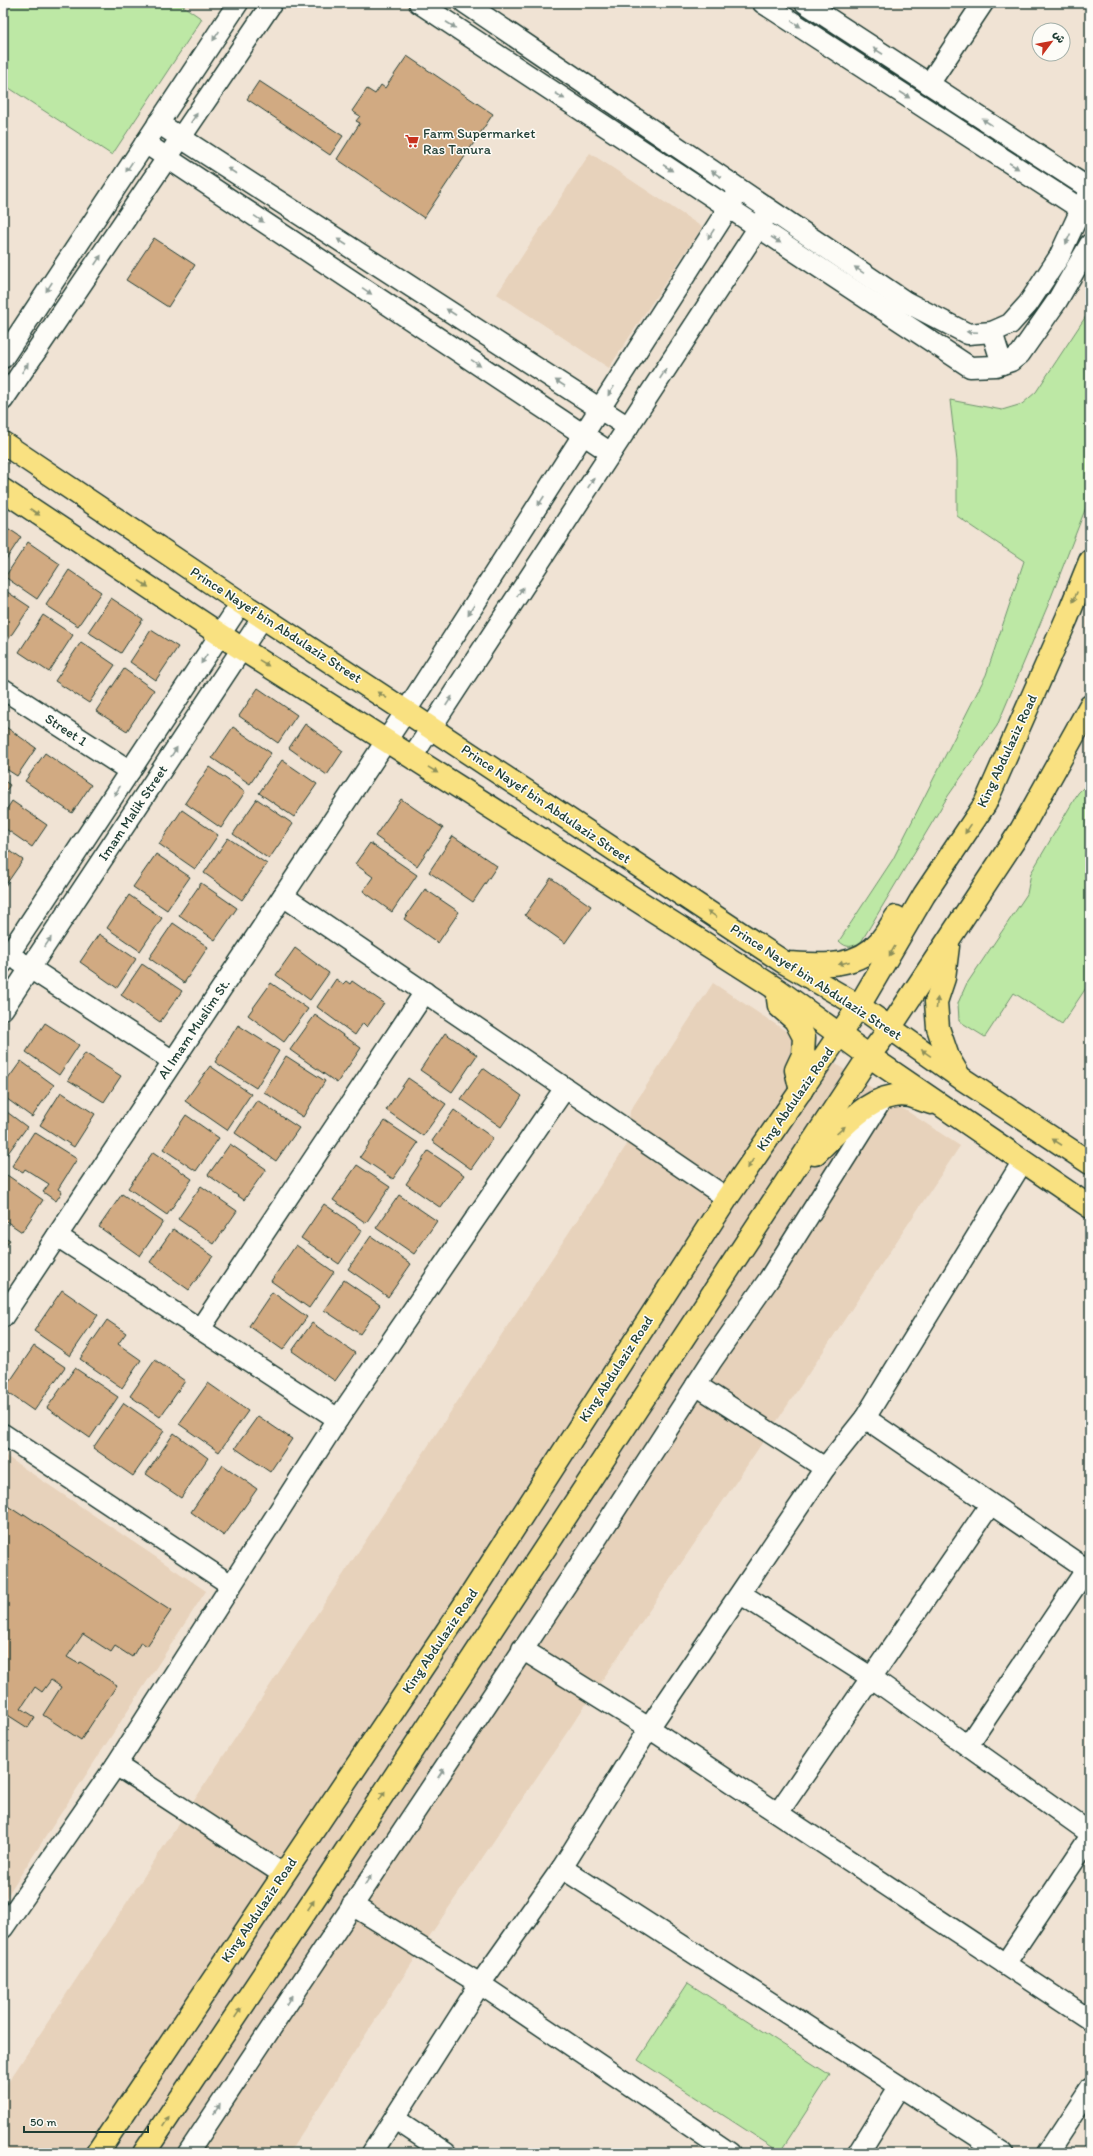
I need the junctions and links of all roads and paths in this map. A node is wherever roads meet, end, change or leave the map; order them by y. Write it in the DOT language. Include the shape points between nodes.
graph roads {
  1 [pos="238,3"];
  2 [pos="272,3"];
  3 [pos="419,3"];
  4 [pos="465,3"];
  5 [pos="763,3"];
  6 [pos="805,3"];
  7 [pos="983,3"];
  8 [pos="929,84"];
  9 [pos="158,123"];
  10 [pos="180,138"];
  11 [pos="145,143"];
  12 [pos="167,158"];
  13 [pos="740,190"];
  14 [pos="1090,190"];
  15 [pos="728,208"];
  16 [pos="770,210"];
  17 [pos="1086,212"];
  18 [pos="759,228"];
  19 [pos="1090,244"];
  20 [pos="992,332"];
  21 [pos="3,358"];
  22 [pos="1002,364"];
  23 [pos="3,400"];
  24 [pos="600,408"];
  25 [pos="628,427"];
  26 [pos="584,434"];
  27 [pos="3,443"];
  28 [pos="611,453"];
  29 [pos="3,490"];
  30 [pos="1090,561"];
  31 [pos="241,604"];
  32 [pos="263,617"];
  33 [pos="220,634"];
  34 [pos="242,649"];
  35 [pos="3,689"];
  36 [pos="1090,706"];
  37 [pos="406,711"];
  38 [pos="431,728"];
  39 [pos="386,740"];
  40 [pos="412,757"];
  41 [pos="130,771"];
  42 [pos="924,895"];
  43 [pos="283,896"];
  44 [pos="949,940"];
  45 [pos="6,958"];
  46 [pos="785,963"];
  47 [pos="30,968"];
  48 [pos="778,990"];
  49 [pos="425,992"];
  50 [pos="859,1006"];
  51 [pos="3,1009"];
  52 [pos="890,1028"];
  53 [pos="840,1035"];
  54 [pos="869,1056"];
  55 [pos="173,1062"];
  56 [pos="961,1078"];
  57 [pos="565,1088"];
  58 [pos="801,1091"];
  59 [pos="883,1098"];
  60 [pos="946,1108"];
  61 [pos="1023,1161"];
  62 [pos="1090,1163"];
  63 [pos="792,1175"];
  64 [pos="727,1198"];
  65 [pos="1090,1207"];
  66 [pos="57,1236"];
  67 [pos="3,1317"];
  68 [pos="200,1329"];
  69 [pos="696,1385"];
  70 [pos="865,1418"];
  71 [pos="338,1419"];
  72 [pos="3,1434"];
  73 [pos="825,1468"];
  74 [pos="990,1505"];
  75 [pos="1088,1567"];
  76 [pos="231,1585"];
  77 [pos="741,1594"];
  78 [pos="522,1648"];
  79 [pos="872,1678"];
  80 [pos="649,1728"];
  81 [pos="968,1745"];
  82 [pos="116,1764"];
  83 [pos="778,1813"];
  84 [pos="1090,1833"];
  85 [pos="1090,1837"];
  86 [pos="562,1868"];
  87 [pos="283,1874"];
  88 [pos="352,1905"];
  89 [pos="3,1928"];
  90 [pos="1005,1964"];
  91 [pos="480,1984"];
  92 [pos="1090,2020"];
  93 [pos="899,2087"];
  94 [pos="1090,2088"];
  95 [pos="395,2119"];
  96 [pos="97,2153"];
  97 [pos="144,2153"];
  98 [pos="188,2153"];
  99 [pos="372,2153"];
  100 [pos="446,2153"];
  101 [pos="730,2153"];
  102 [pos="858,2153"];
  103 [pos="1003,2153"];
  104 [pos="1046,2153"];
  1 -- 9 [label="street, one-way"];
  10 -- 2 [label="street, one-way"];
  3 -- 15 [label="street, one-way"];
  13 -- 4 [label="street, one-way"];
  5 -- 17 [label="street, one-way"];
  8 -- 6 [label="street, one-way"];
  7 -- 8 [label="street"];
  14 -- 8 [label="street, one-way"];
  9 -- 10 [label="street"];
  9 -- 11 [label="street"];
  10 -- 12 [label="street"];
  24 -- 10 [label="street, one-way"];
  11 -- 12 [label="street"];
  11 -- 21 [label="street, one-way"];
  23 -- 12 [label="street, one-way"];
  12 -- 26 [label="street, one-way"];
  13 -- 15 [label="street, Al Imam Muslim St."];
  13 -- 16 [label="street"];
  14 -- 17 [label="street"];
  15 -- 18 [label="street"];
  15 -- 24 [label="street, Al Imam Muslim St., one-way"];
  16 -- 18 [label="street"];
  20 -- 16 [label="street, one-way" via="968,334 906,302"];
  17 -- 20 [label="street, one-way" via="1028,304 1010,324"];
  18 -- 22 [label="street, one-way" via="970,367"];
  25 -- 18 [label="street, one-way"];
  19 -- 22 [label="street" via="1058,301 1020,354"];
  20 -- 22 [label="street"];
  24 -- 25 [label="street"];
  24 -- 26 [label="street, Al Imam Muslim St."];
  25 -- 28 [label="street"];
  26 -- 28 [label="street"];
  26 -- 37 [label="street, Al Imam Muslim St., one-way"];
  27 -- 31 [label="main road, Prince Nayef bin Abdulaziz Street"];
  38 -- 28 [label="street, one-way"];
  29 -- 33 [label="main road, Prince Nayef bin Abdulaziz Street, one-way"];
  30 -- 42 [label="main road, King Abdulaziz Road, one-way" via="985,804"];
  31 -- 32 [label="main road, Prince Nayef bin Abdulaziz Street"];
  31 -- 33 [label="street, Imam Malik Street"];
  32 -- 34 [label="street, Imam Malik Street"];
  37 -- 32 [label="main road, Prince Nayef bin Abdulaziz Street, one-way"];
  33 -- 34 [label="main road, Prince Nayef bin Abdulaziz Street"];
  33 -- 41 [label="street, Imam Malik Street, one-way"];
  34 -- 39 [label="main road, Prince Nayef bin Abdulaziz Street, one-way"];
  47 -- 34 [label="street, Imam Malik Street, one-way"];
  35 -- 41 [label="street, Street 1"];
  36 -- 44 [label="main road" via="1021,830"];
  37 -- 38 [label="main road, Prince Nayef bin Abdulaziz Street"];
  37 -- 39 [label="street, Al Imam Muslim St."];
  38 -- 40 [label="street"];
  46 -- 38 [label="main road, Prince Nayef bin Abdulaziz Street, one-way"];
  39 -- 40 [label="main road, Prince Nayef bin Abdulaziz Street"];
  39 -- 43 [label="street, Al Imam Muslim St."];
  40 -- 48 [label="main road, Prince Nayef bin Abdulaziz Street, one-way"];
  41 -- 45 [label="street, Imam Malik Street, one-way"];
  42 -- 46 [label="main road, one-way" via="901,909 880,941 867,953 840,965"];
  42 -- 50 [label="main road, King Abdulaziz Road, one-way"];
  43 -- 49 [label="street"];
  43 -- 55 [label="street, Al Imam Muslim St."];
  44 -- 52 [label="main road"];
  56 -- 44 [label="main road, one-way" via="938,1028 936,1002 944,978"];
  45 -- 47 [label="street"];
  46 -- 50 [label="main road, Prince Nayef bin Abdulaziz Street"];
  47 -- 51 [label="street, Imam Malik Street"];
  47 -- 55 [label="street"];
  48 -- 53 [label="main road, Prince Nayef bin Abdulaziz Street"];
  48 -- 58 [label="main road" via="779,1006 795,1020 804,1037 803,1055 796,1070"];
  49 -- 57 [label="street"];
  49 -- 68 [label="street"];
  50 -- 52 [label="main road, Prince Nayef bin Abdulaziz Street"];
  50 -- 53 [label="main road, King Abdulaziz Road"];
  52 -- 54 [label="main road"];
  56 -- 52 [label="main road, Prince Nayef bin Abdulaziz Street, one-way"];
  53 -- 54 [label="main road, Prince Nayef bin Abdulaziz Street"];
  53 -- 58 [label="main road, King Abdulaziz Road"];
  54 -- 60 [label="main road, Prince Nayef bin Abdulaziz Street"];
  54 -- 63 [label="main road"];
  55 -- 66 [label="street, Al Imam Muslim St."];
  62 -- 56 [label="main road, Prince Nayef bin Abdulaziz Street, one-way"];
  57 -- 64 [label="street"];
  57 -- 71 [label="street"];
  58 -- 64 [label="main road, King Abdulaziz Road, one-way"];
  59 -- 60 [label="main road" via="909,1096"];
  63 -- 59 [label="main road, one-way" via="862,1111"];
  59 -- 69 [label="street" via="769,1279"];
  60 -- 61 [label="main road, Prince Nayef bin Abdulaziz Street"];
  61 -- 65 [label="main road, Prince Nayef bin Abdulaziz Street"];
  61 -- 70 [label="street"];
  97 -- 63 [label="main road, one-way"];
  64 -- 87 [label="main road, King Abdulaziz Road" via="469,1598"];
  66 -- 67 [label="street, Al Imam Muslim St."];
  66 -- 68 [label="street"];
  68 -- 71 [label="street"];
  69 -- 73 [label="street"];
  69 -- 78 [label="street"];
  70 -- 73 [label="street"];
  70 -- 74 [label="street"];
  71 -- 76 [label="street"];
  72 -- 76 [label="street"];
  73 -- 77 [label="street"];
  74 -- 75 [label="street"];
  74 -- 79 [label="street"];
  75 -- 81 [label="street"];
  76 -- 82 [label="street"];
  77 -- 79 [label="street"];
  77 -- 80 [label="street"];
  78 -- 80 [label="street"];
  88 -- 78 [label="street, one-way"];
  79 -- 81 [label="street"];
  79 -- 83 [label="street"];
  80 -- 83 [label="street"];
  80 -- 86 [label="street"];
  81 -- 84 [label="street"];
  82 -- 87 [label="street"];
  82 -- 89 [label="street"];
  83 -- 90 [label="street"];
  85 -- 90 [label="street"];
  86 -- 91 [label="street"];
  86 -- 93 [label="street"];
  87 -- 96 [label="main road, King Abdulaziz Road"];
  88 -- 91 [label="street"];
  98 -- 88 [label="street, one-way"];
  90 -- 92 [label="street"];
  91 -- 95 [label="street"];
  91 -- 101 [label="street"];
  93 -- 102 [label="street"];
  93 -- 103 [label="street"];
  94 -- 104 [label="street"];
  95 -- 99 [label="street"];
  95 -- 100 [label="street"];
}
